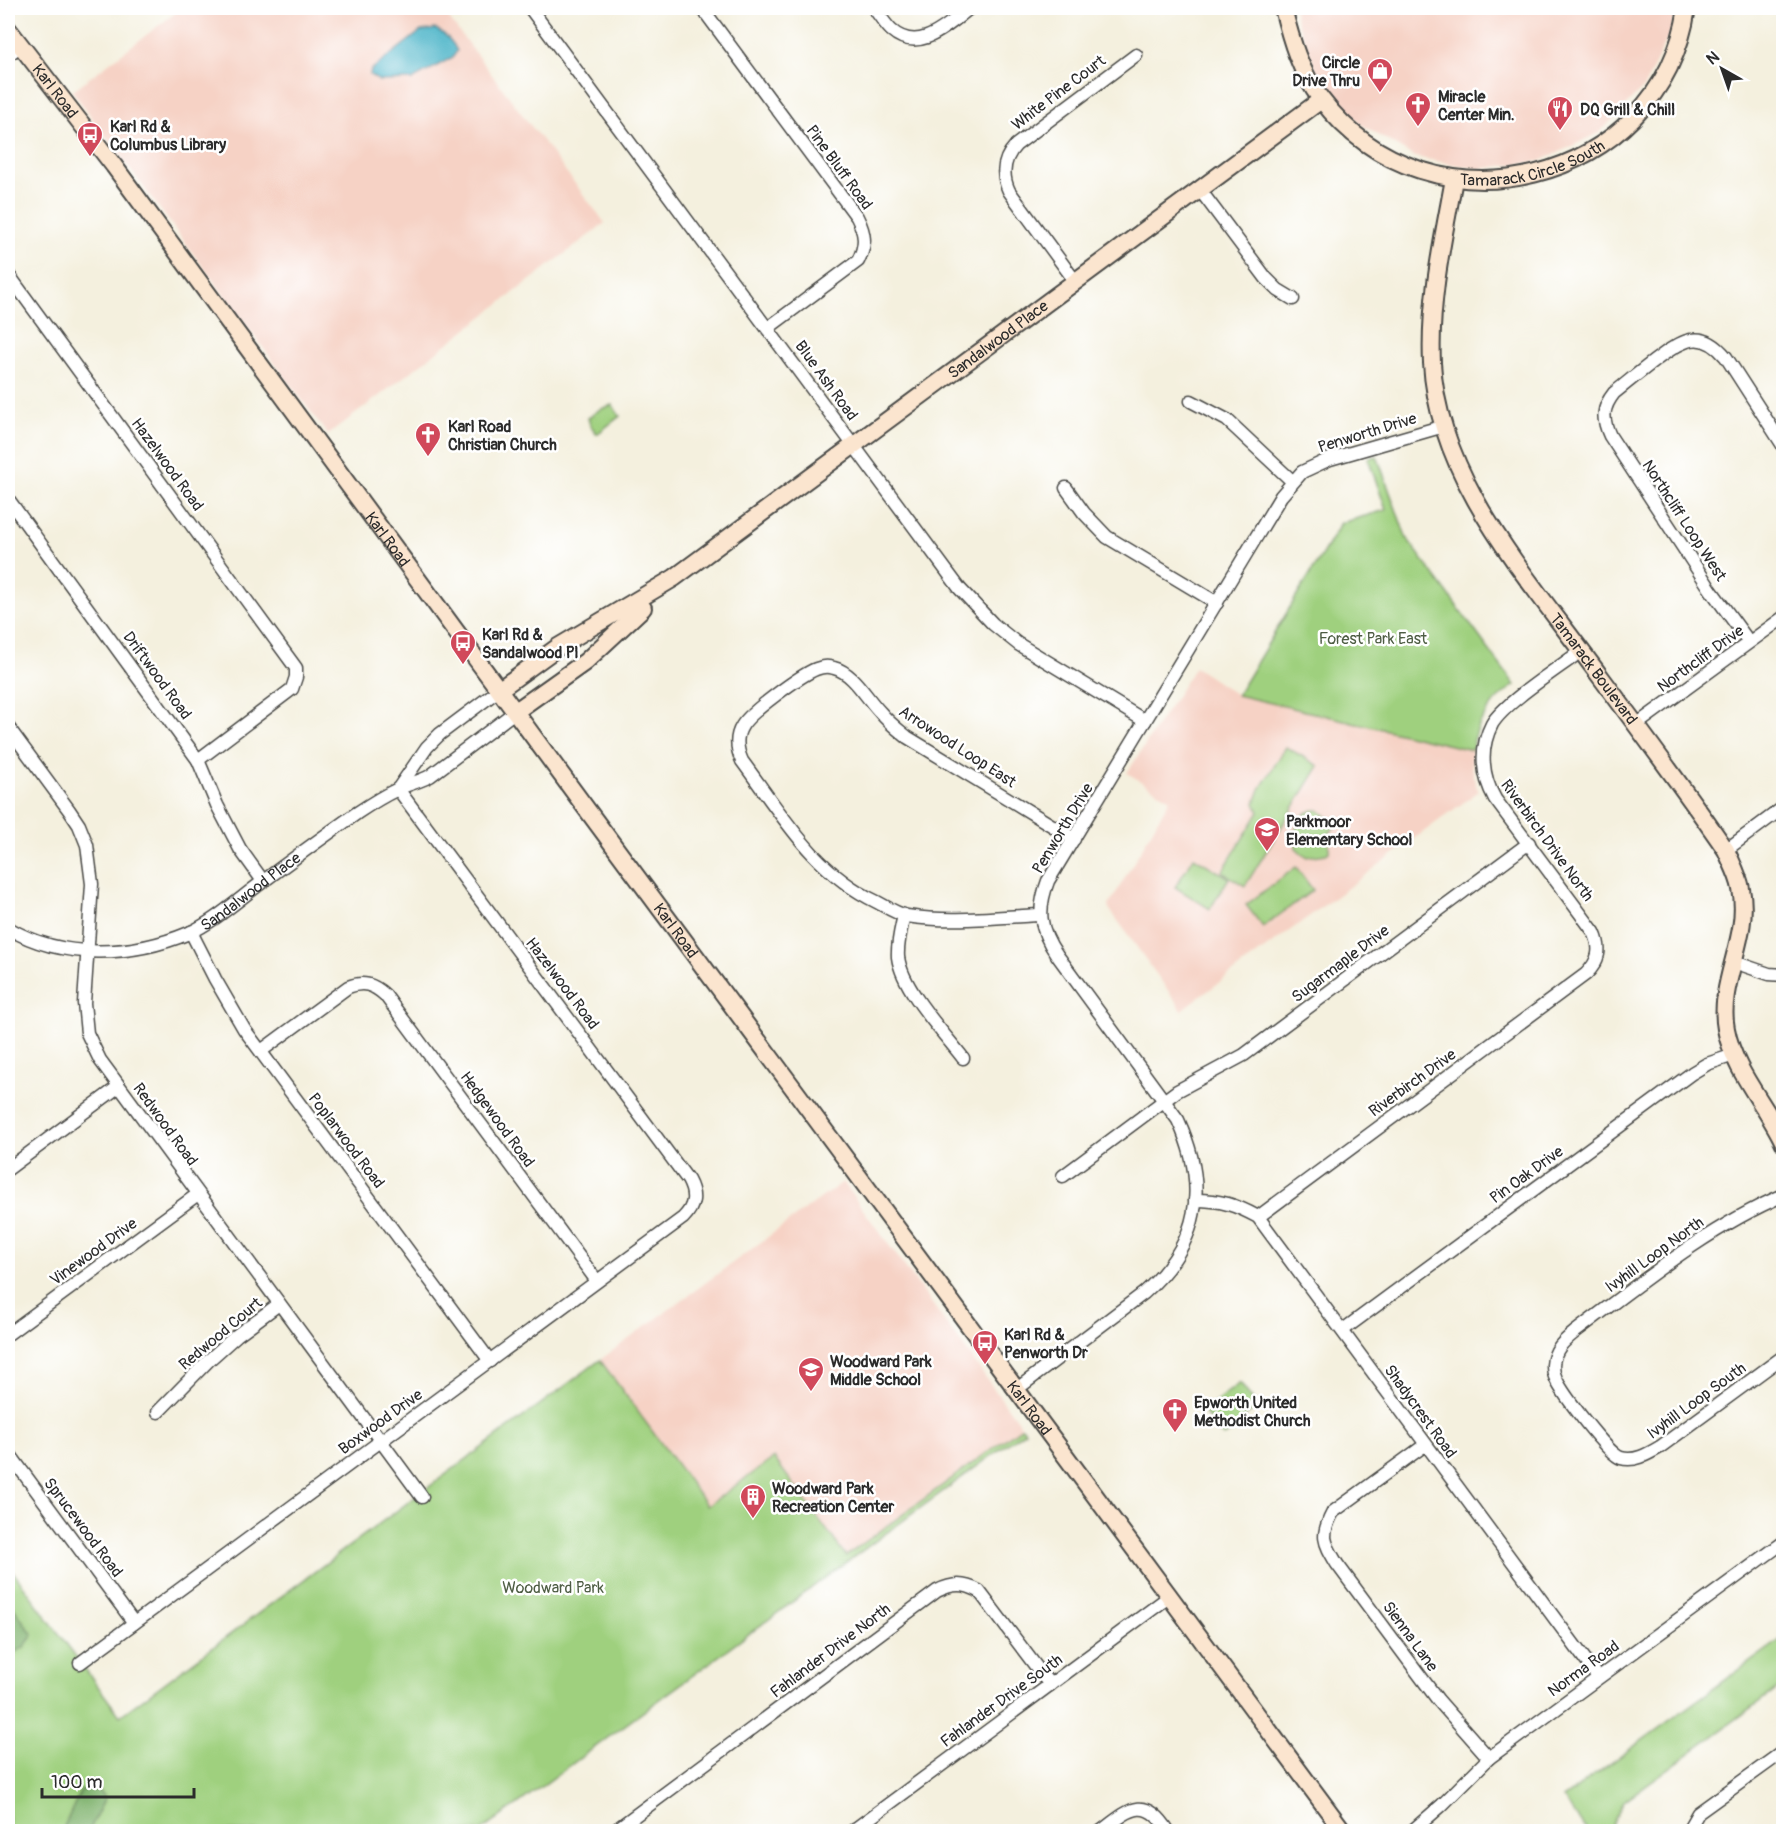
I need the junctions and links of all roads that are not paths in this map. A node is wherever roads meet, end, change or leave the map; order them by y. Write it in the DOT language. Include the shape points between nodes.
graph roads {
  1 [pos="530,8"];
  2 [pos="702,8"];
  3 [pos="874,8"];
  4 [pos="970,8"];
  5 [pos="1283,8"];
  6 [pos="1687,8"];
  7 [pos="8,29"];
  8 [pos="14,51"];
  9 [pos="1136,55"];
  10 [pos="1321,99"];
  11 [pos="1454,179"];
  12 [pos="1200,190"];
  13 [pos="8,274"];
  14 [pos="1075,281"];
  15 [pos="1293,299"];
  16 [pos="768,328"];
  17 [pos="1191,401"];
  18 [pos="1444,426"];
  19 [pos="854,445"];
  20 [pos="1784,447"];
  21 [pos="1292,482"];
  22 [pos="1066,488"];
  23 [pos="8,499"];
  24 [pos="674,578"];
  25 [pos="1216,603"];
  26 [pos="1784,617"];
  27 [pos="1749,642"];
  28 [pos="1581,651"];
  29 [pos="500,688"];
  30 [pos="516,711"];
  31 [pos="1145,721"];
  32 [pos="1636,725"];
  33 [pos="8,727"];
  34 [pos="198,760"];
  35 [pos="398,789"];
  36 [pos="1784,807"];
  37 [pos="1074,839"];
  38 [pos="1529,843"];
  39 [pos="1726,850"];
  40 [pos="263,881"];
  41 [pos="904,915"];
  42 [pos="1040,915"];
  43 [pos="8,928"];
  44 [pos="191,932"];
  45 [pos="87,952"];
  46 [pos="1734,962"];
  47 [pos="1586,974"];
  48 [pos="1784,975"];
  49 [pos="261,1051"];
  50 [pos="1734,1055"];
  51 [pos="963,1058"];
  52 [pos="118,1087"];
  53 [pos="1165,1100"];
  54 [pos="1784,1143"];
  55 [pos="8,1169"];
  56 [pos="1063,1176"];
  57 [pos="198,1194"];
  58 [pos="1784,1195"];
  59 [pos="694,1200"];
  60 [pos="1196,1200"];
  61 [pos="1258,1217"];
  62 [pos="597,1281"];
  63 [pos="279,1304"];
  64 [pos="1343,1330"];
  65 [pos="8,1335"];
  66 [pos="1784,1356"];
  67 [pos="490,1361"];
  68 [pos="1017,1389"];
  69 [pos="158,1412"];
  70 [pos="381,1441"];
  71 [pos="1425,1444"];
  72 [pos="8,1452"];
  73 [pos="1623,1458"];
  74 [pos="423,1497"];
  75 [pos="1784,1542"];
  76 [pos="1170,1596"];
  77 [pos="134,1623"];
  78 [pos="80,1663"];
  79 [pos="1598,1677"];
  80 [pos="1050,1685"];
  81 [pos="1784,1752"];
  82 [pos="1488,1758"];
  83 [pos="613,1832"];
  84 [pos="851,1832"];
  85 [pos="1100,1832"];
  86 [pos="1169,1832"];
  87 [pos="1344,1832"];
  88 [pos="1410,1832"];
  89 [pos="1687,1832"];
  1 -- 16 [label="street, Blue Ash Road"];
  2 -- 16 [label="street, Pine Bluff Road" via="865,233 858,261"];
  3 -- 4 [label="street" via="890,29 914,41 934,34"];
  5 -- 10 [label="street, Tamarack Circle South" via="1290,40"];
  6 -- 11 [label="street, Tamarack Circle South" via="1672,61 1641,109 1609,139 1561,166 1526,177"];
  7 -- 8 [label="street, Karl Road"];
  8 -- 29 [label="street, Karl Road" via="114,166"];
  9 -- 14 [label="street, White Pine Court" via="1016,145 1005,159 1004,176 1009,191"];
  10 -- 11 [label="street, Tamarack Circle South" via="1348,129 1377,150 1416,169"];
  10 -- 12 [label="street, Sandalwood Place"];
  11 -- 18 [label="street, Tamarack Boulevard" via="1432,332 1432,364"];
  12 -- 14 [label="street, Sandalwood Place"];
  12 -- 15 [label="street" via="1266,278"];
  13 -- 34 [label="street, Hazelwood Road" via="296,668 292,689 283,698"];
  14 -- 19 [label="street, Sandalwood Place"];
  16 -- 19 [label="street, Blue Ash Road"];
  17 -- 21 [label="street" via="1227,420"];
  18 -- 21 [label="street, Penworth Drive" via="1330,459 1302,472"];
  18 -- 28 [label="street, Tamarack Boulevard" via="1489,524"];
  19 -- 24 [label="street, Sandalwood Place"];
  19 -- 31 [label="street, Blue Ash Road" via="960,589 993,624 1018,644"];
  20 -- 27 [label="street, Northcliff Loop West" via="1718,346 1705,340 1691,339 1678,345 1614,393 1604,411 1604,424 1610,436"];
  21 -- 25 [label="street, Penworth Drive"];
  22 -- 25 [label="street" via="1107,537"];
  23 -- 34 [label="street, Driftwood Road"];
  24 -- 29 [label="street, Sandalwood Place" via="558,647"];
  24 -- 30 [label="street, Sandalwood Place" via="585,662"];
  25 -- 31 [label="street, Penworth Drive"];
  26 -- 27 [label="street, Northcliff Drive"];
  27 -- 32 [label="street, Northcliff Drive"];
  28 -- 32 [label="street, Tamarack Boulevard"];
  28 -- 38 [label="street, Riverbirch Drive North" via="1508,706 1493,724 1485,746 1483,770 1487,785"];
  29 -- 30 [label="street, Karl Road"];
  29 -- 35 [label="street, Sandalwood Place" via="440,734"];
  30 -- 35 [label="street, Sandalwood Place" via="430,776"];
  30 -- 68 [label="street, Karl Road"];
  31 -- 37 [label="street, Penworth Drive"];
  32 -- 39 [label="street, Tamarack Boulevard"];
  33 -- 45 [label="street, Redwood Road" via="69,810 87,845 92,884"];
  34 -- 40 [label="street, Driftwood Road" via="240,849"];
  35 -- 40 [label="street, Sandalwood Place"];
  35 -- 59 [label="street, Hazelwood Road" via="688,1180"];
  36 -- 39 [label="street"];
  37 -- 41 [label="street, Arrowood Loop East" via="907,737 836,668 818,668 751,716 742,726 738,751 811,854 857,893"];
  37 -- 42 [label="street, Penworth Drive" via="1048,881"];
  38 -- 47 [label="street, Riverbirch Drive North" via="1599,942 1599,954"];
  38 -- 53 [label="street, Sugarmaple Drive" via="1244,1054"];
  39 -- 46 [label="street, Tamarack Boulevard" via="1741,889 1741,928"];
  40 -- 44 [label="street, Sandalwood Place"];
  41 -- 42 [label="street" via="957,919"];
  41 -- 51 [label="street" via="898,949 900,967"];
  42 -- 53 [label="street" via="1057,955"];
  43 -- 45 [label="street, Sandalwood Place" via="45,945"];
  44 -- 45 [label="street, Sandalwood Place" via="133,949"];
  44 -- 49 [label="street, Poplarwood Road" via="244,1029"];
  45 -- 52 [label="street, Redwood Road" via="87,1033"];
  46 -- 48 [label="street" via="1768,974"];
  46 -- 50 [label="street, Tamarack Boulevard" via="1724,1009"];
  47 -- 61 [label="street, Riverbirch Drive"];
  49 -- 62 [label="street, Hedgewood Road" via="348,987 377,987"];
  49 -- 67 [label="street, Poplarwood Road"];
  50 -- 54 [label="street, Tamarack Boulevard"];
  50 -- 64 [label="street, Pin Oak Drive" via="1692,1073"];
  52 -- 55 [label="street"];
  52 -- 57 [label="street, Redwood Road"];
  53 -- 56 [label="street, Sugarmaple Drive"];
  53 -- 60 [label="street" via="1189,1144"];
  57 -- 63 [label="street, Redwood Road"];
  57 -- 65 [label="street, Vinewood Drive"];
  58 -- 73 [label="street, Ivyhill Loop North" via="1707,1235 1562,1342 1555,1353 1553,1367 1559,1384 1605,1446"];
  59 -- 62 [label="street, Boxwood Drive" via="683,1218"];
  60 -- 61 [label="street, Shadycrest Road" via="1236,1205"];
  60 -- 68 [label="street" via="1181,1248 1159,1280"];
  61 -- 64 [label="street, Shadycrest Road"];
  62 -- 67 [label="street, Boxwood Drive"];
  63 -- 69 [label="street, Redwood Court" via="237,1335"];
  63 -- 70 [label="street, Redwood Road"];
  64 -- 71 [label="street, Shadycrest Road"];
  66 -- 73 [label="street, Ivyhill Loop South" via="1660,1447 1646,1455"];
  67 -- 70 [label="street, Boxwood Drive"];
  68 -- 76 [label="street, Karl Road"];
  70 -- 74 [label="street, Redwood Road"];
  70 -- 77 [label="street, Boxwood Drive"];
  71 -- 79 [label="street, Shadycrest Road"];
  71 -- 82 [label="street, Sienna Lane" via="1333,1512 1326,1525 1326,1546 1438,1700"];
  72 -- 77 [label="street, Sprucewood Road"];
  75 -- 79 [label="street, Norma Road"];
  76 -- 80 [label="street, Fahlander Drive South"];
  76 -- 87 [label="street, Karl Road"];
  77 -- 78 [label="street, Boxwood Drive"];
  79 -- 82 [label="street, Norma Road"];
  80 -- 83 [label="street, Fahlander Drive North" via="979,1591 963,1585 945,1587"];
  80 -- 84 [label="street, Fahlander Drive South"];
  81 -- 89 [label="street" via="1698,1813"];
  82 -- 88 [label="street, Norma Road"];
  85 -- 86 [label="street" via="1134,1809 1155,1812"];
}
